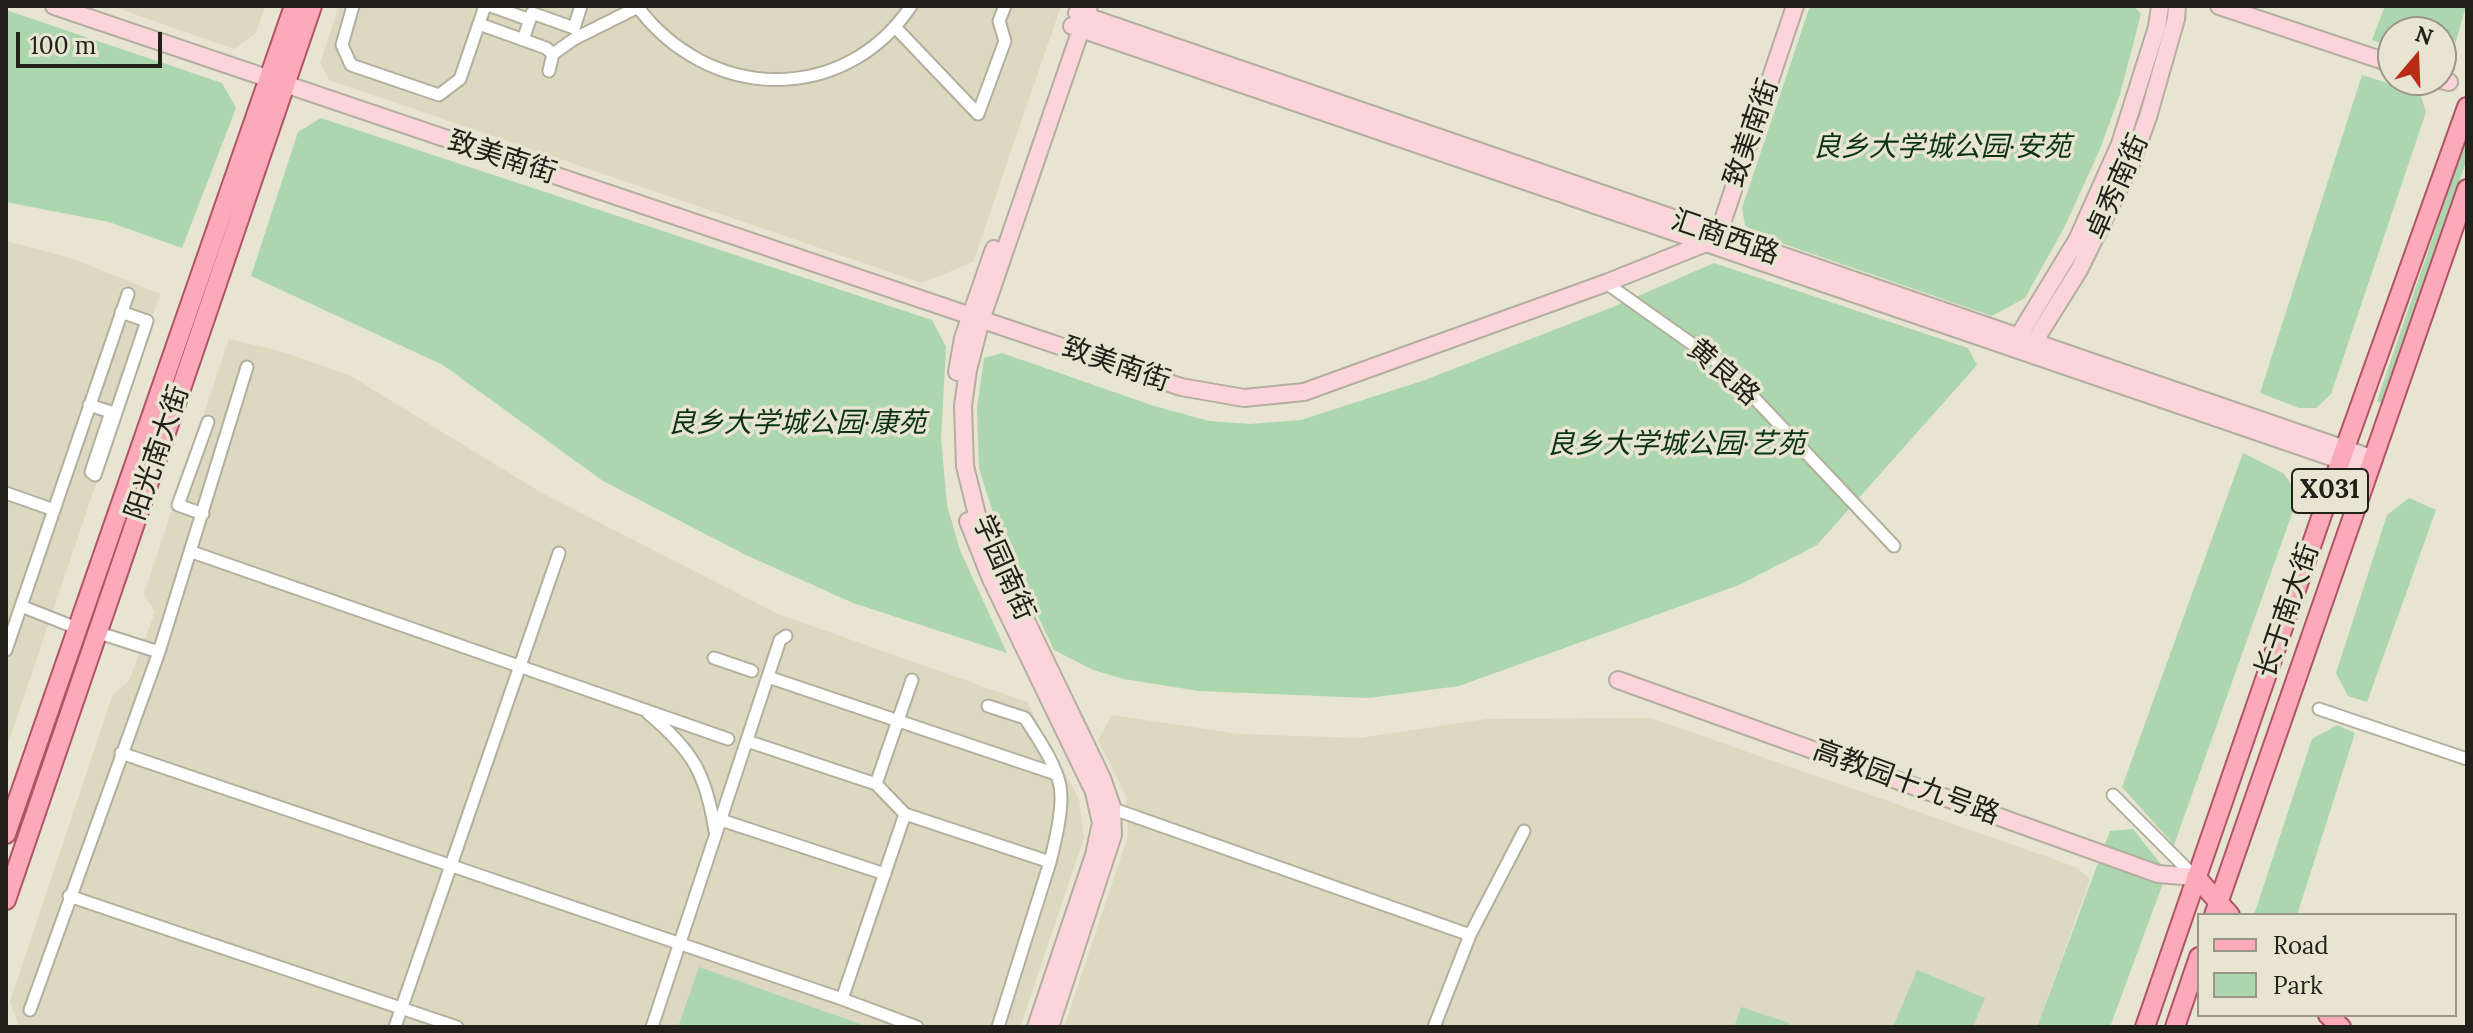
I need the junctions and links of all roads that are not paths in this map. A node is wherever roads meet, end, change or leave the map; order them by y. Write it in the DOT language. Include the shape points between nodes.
graph roads {
  1 [pos="54,6"];
  2 [pos="294,6"];
  3 [pos="312,6"];
  4 [pos="353,6"];
  5 [pos="485,6"];
  6 [pos="491,6"];
  7 [pos="581,6"];
  8 [pos="911,6"];
  9 [pos="1005,6"];
  10 [pos="1795,6"];
  11 [pos="2160,6"];
  12 [pos="2177,6"];
  13 [pos="2219,6"];
  14 [pos="637,7"];
  15 [pos="1081,16"];
  16 [pos="530,20"];
  17 [pos="479,24"];
  18 [pos="895,27"];
  19 [pos="523,40"];
  20 [pos="553,54"];
  21 [pos="2377,59"];
  22 [pos="549,71"];
  23 [pos="277,82"];
  24 [pos="2467,107"];
  25 [pos="2467,189"];
  26 [pos="1712,239"];
  27 [pos="1606,283"];
  28 [pos="128,294"];
  29 [pos="121,312"];
  30 [pos="975,318"];
  31 [pos="2022,346"];
  32 [pos="247,367"];
  33 [pos="89,405"];
  34 [pos="208,422"];
  35 [pos="2343,454"];
  36 [pos="2371,464"];
  37 [pos="6,493"];
  38 [pos="54,510"];
  39 [pos="203,514"];
  40 [pos="1894,546"];
  41 [pos="192,552"];
  42 [pos="559,553"];
  43 [pos="21,606"];
  44 [pos="88,630"];
  45 [pos="786,636"];
  46 [pos="6,650"];
  47 [pos="159,652"];
  48 [pos="714,658"];
  49 [pos="520,667"];
  50 [pos="752,671"];
  51 [pos="768,677"];
  52 [pos="912,680"];
  53 [pos="1618,680"];
  54 [pos="988,706"];
  55 [pos="2319,709"];
  56 [pos="645,710"];
  57 [pos="898,721"];
  58 [pos="728,739"];
  59 [pos="747,741"];
  60 [pos="121,753"];
  61 [pos="2467,759"];
  62 [pos="1056,774"];
  63 [pos="876,784"];
  64 [pos="2113,795"];
  65 [pos="1106,808"];
  66 [pos="905,814"];
  67 [pos="721,820"];
  68 [pos="1524,831"];
  69 [pos="6,834"];
  70 [pos="716,835"];
  71 [pos="1050,862"];
  72 [pos="885,874"];
  73 [pos="2196,877"];
  74 [pos="69,896"];
  75 [pos="6,900"];
  76 [pos="2221,911"];
  77 [pos="1470,935"];
  78 [pos="2197,963"];
  79 [pos="842,999"];
  80 [pos="401,1008"];
  81 [pos="30,1010"];
  82 [pos="395,1027"];
  83 [pos="457,1027"];
  84 [pos="652,1027"];
  85 [pos="917,1027"];
  86 [pos="998,1027"];
  87 [pos="1036,1027"];
  88 [pos="1050,1027"];
  89 [pos="1434,1027"];
  90 [pos="2145,1027"];
  91 [pos="2175,1027"];
  1 -- 23 [label="street, 致美南街"];
  2 -- 23 [label="main road, 阳光南大街"];
  3 -- 23 [label="main road, 阳光南大街"];
  4 -- 17 [label="street" via="342,45 351,65 439,95 460,79"];
  5 -- 17 [label="street"];
  6 -- 16 [label="street"];
  7 -- 16 [label="street" via="574,28 532,13"];
  8 -- 18 [label="street"];
  9 -- 18 [label="street" via="999,21 1005,41 978,114"];
  10 -- 26 [label="street, 致美南街"];
  11 -- 31 [label="street, 卓秀南街" via="2120,144"];
  12 -- 31 [label="street, 卓秀南街" via="2131,164 2079,270"];
  13 -- 21 [label="street"];
  14 -- 18 [label="street" via="690,57 757,79 826,72 868,51"];
  14 -- 20 [label="street"];
  15 -- 26 [label="street, 汇商西路"];
  15 -- 30 [label="street, 学园南街"];
  16 -- 19 [label="street"];
  17 -- 19 [label="street"];
  19 -- 20 [label="street"];
  20 -- 22 [label="street"];
  23 -- 30 [label="street, 致美南街"];
  23 -- 44 [label="main road, 阳光南大街"];
  24 -- 35 [label="main road, 长于南大街 / X031"];
  25 -- 36 [label="main road, 长于南大街 / X031"];
  26 -- 27 [label="street, 致美南街"];
  26 -- 31 [label="street, 汇商西路"];
  27 -- 30 [label="street, 致美南街" via="1304,392 1244,398 1181,387"];
  27 -- 40 [label="street, 黄良路" via="1726,368"];
  28 -- 29 [label="street"];
  29 -- 33 [label="street"];
  29 -- 33 [label="street" via="147,321 95,475 91,472 111,412"];
  30 -- 65 [label="street, 学园南街" via="963,338 953,407 955,462 969,524 991,579"];
  31 -- 35 [label="street, 汇商西路"];
  32 -- 39 [label="street"];
  33 -- 38 [label="street"];
  34 -- 39 [label="street" via="178,505"];
  35 -- 36 [label="street, 汇商西路"];
  35 -- 73 [label="main road, 长于南大街 / X031"];
  36 -- 76 [label="main road, 长于南大街 / X031"];
  37 -- 38 [label="street"];
  38 -- 43 [label="street"];
  39 -- 41 [label="street"];
  41 -- 47 [label="street"];
  41 -- 49 [label="street"];
  42 -- 49 [label="street"];
  43 -- 44 [label="street"];
  43 -- 46 [label="street"];
  44 -- 47 [label="street"];
  44 -- 69 [label="main road, 阳光南大街"];
  44 -- 75 [label="main road, 阳光南大街"];
  45 -- 51 [label="street"];
  47 -- 60 [label="street"];
  48 -- 50 [label="street"];
  49 -- 56 [label="street"];
  49 -- 80 [label="street"];
  51 -- 57 [label="street"];
  51 -- 59 [label="street"];
  52 -- 57 [label="street"];
  53 -- 73 [label="street, 高教园十九号路" via="2158,874"];
  54 -- 62 [label="street" via="1025,718"];
  55 -- 61 [label="street"];
  56 -- 58 [label="street"];
  56 -- 70 [label="street" via="693,759 707,789"];
  57 -- 62 [label="street"];
  57 -- 63 [label="street"];
  59 -- 63 [label="street"];
  59 -- 67 [label="street"];
  60 -- 74 [label="street"];
  60 -- 79 [label="street"];
  62 -- 71 [label="street" via="1061,790"];
  63 -- 66 [label="street"];
  64 -- 73 [label="street"];
  65 -- 77 [label="street"];
  65 -- 87 [label="street, 学园南街"];
  65 -- 88 [label="street, 学园南街" via="1113,835"];
  66 -- 71 [label="street"];
  66 -- 72 [label="street"];
  67 -- 70 [label="street"];
  67 -- 72 [label="street"];
  68 -- 77 [label="street"];
  70 -- 84 [label="street"];
  71 -- 86 [label="street"];
  72 -- 79 [label="street"];
  73 -- 76 [label="main road"];
  73 -- 90 [label="main road, 长于南大街 / X031"];
  74 -- 80 [label="street"];
  74 -- 81 [label="street"];
  77 -- 89 [label="street"];
  78 -- 91 [label="main road"];
  79 -- 85 [label="street"];
  80 -- 82 [label="street"];
  80 -- 83 [label="street"];
}
